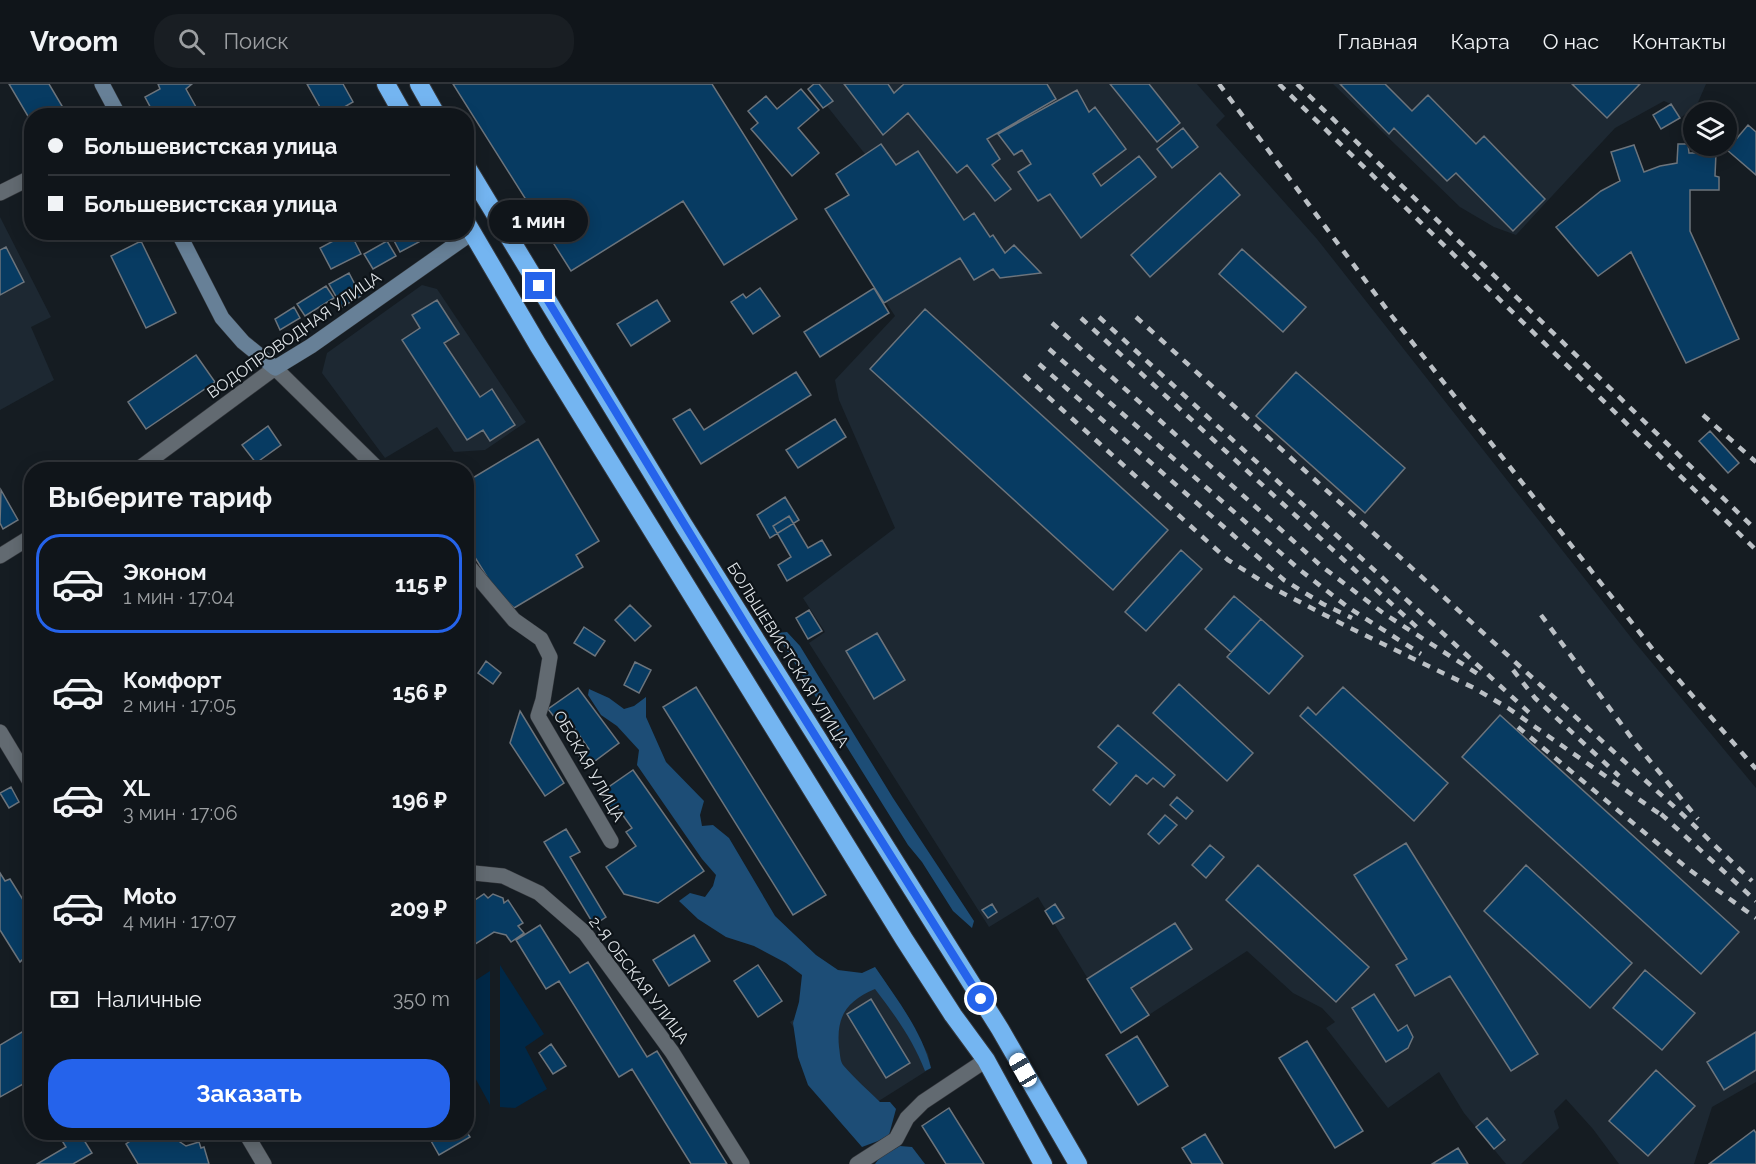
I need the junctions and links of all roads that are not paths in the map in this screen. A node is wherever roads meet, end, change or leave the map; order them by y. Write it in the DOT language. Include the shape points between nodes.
graph roads {
  1 [pos="102,84"];
  2 [pos="386,84"];
  3 [pos="419,84"];
  4 [pos="115,108"];
  5 [pos="400,108"];
  6 [pos="432,108"];
  7 [pos="474,180"];
  8 [pos="24,181"];
  9 [pos="0,194"];
  10 [pos="474,234"];
  11 [pos="182,240"];
  12 [pos="453,240"];
  13 [pos="275,368"];
  14 [pos="148,462"];
  15 [pos="371,462"];
  16 [pos="24,541"];
  17 [pos="0,556"];
  18 [pos="474,572"];
  19 [pos="0,732"];
  20 [pos="24,772"];
  21 [pos="611,841"];
  22 [pos="474,873"];
  23 [pos="986,1060"];
  24 [pos="250,1140"];
  25 [pos="264,1164"];
  26 [pos="742,1164"];
  27 [pos="857,1164"];
  28 [pos="1043,1164"];
  29 [pos="1078,1164"];
  1 -- 4 [label="street"];
  2 -- 5 [label="highway"];
  3 -- 6 [label="highway"];
  7 -- 29 [label="highway, БОЛЬШЕВИСТСКАЯ УЛИЦА" via="707,563 1000,1029"];
  8 -- 9 [label="street"];
  10 -- 23 [label="highway" via="538,345 898,929"];
  11 -- 13 [label="street" via="222,318 243,342"];
  12 -- 13 [label="street, ВОДОПРОВОДНАЯ УЛИЦА" via="311,346"];
  13 -- 14 [label="street, ВОДОПРОВОДНАЯ УЛИЦА"];
  13 -- 15 [label="street"];
  16 -- 17 [label="street"];
  18 -- 21 [label="street, ОБСКАЯ УЛИЦА" via="514,620 541,639 550,657 538,716"];
  19 -- 20 [label="street"];
  22 -- 26 [label="street, 2-Я ОБСКАЯ УЛИЦА" via="504,876 539,893 585,933 672,1052"];
  23 -- 27 [label="street" via="923,1102 907,1118 896,1139"];
  23 -- 28 [label="highway"];
  24 -- 25 [label="street"];
}
